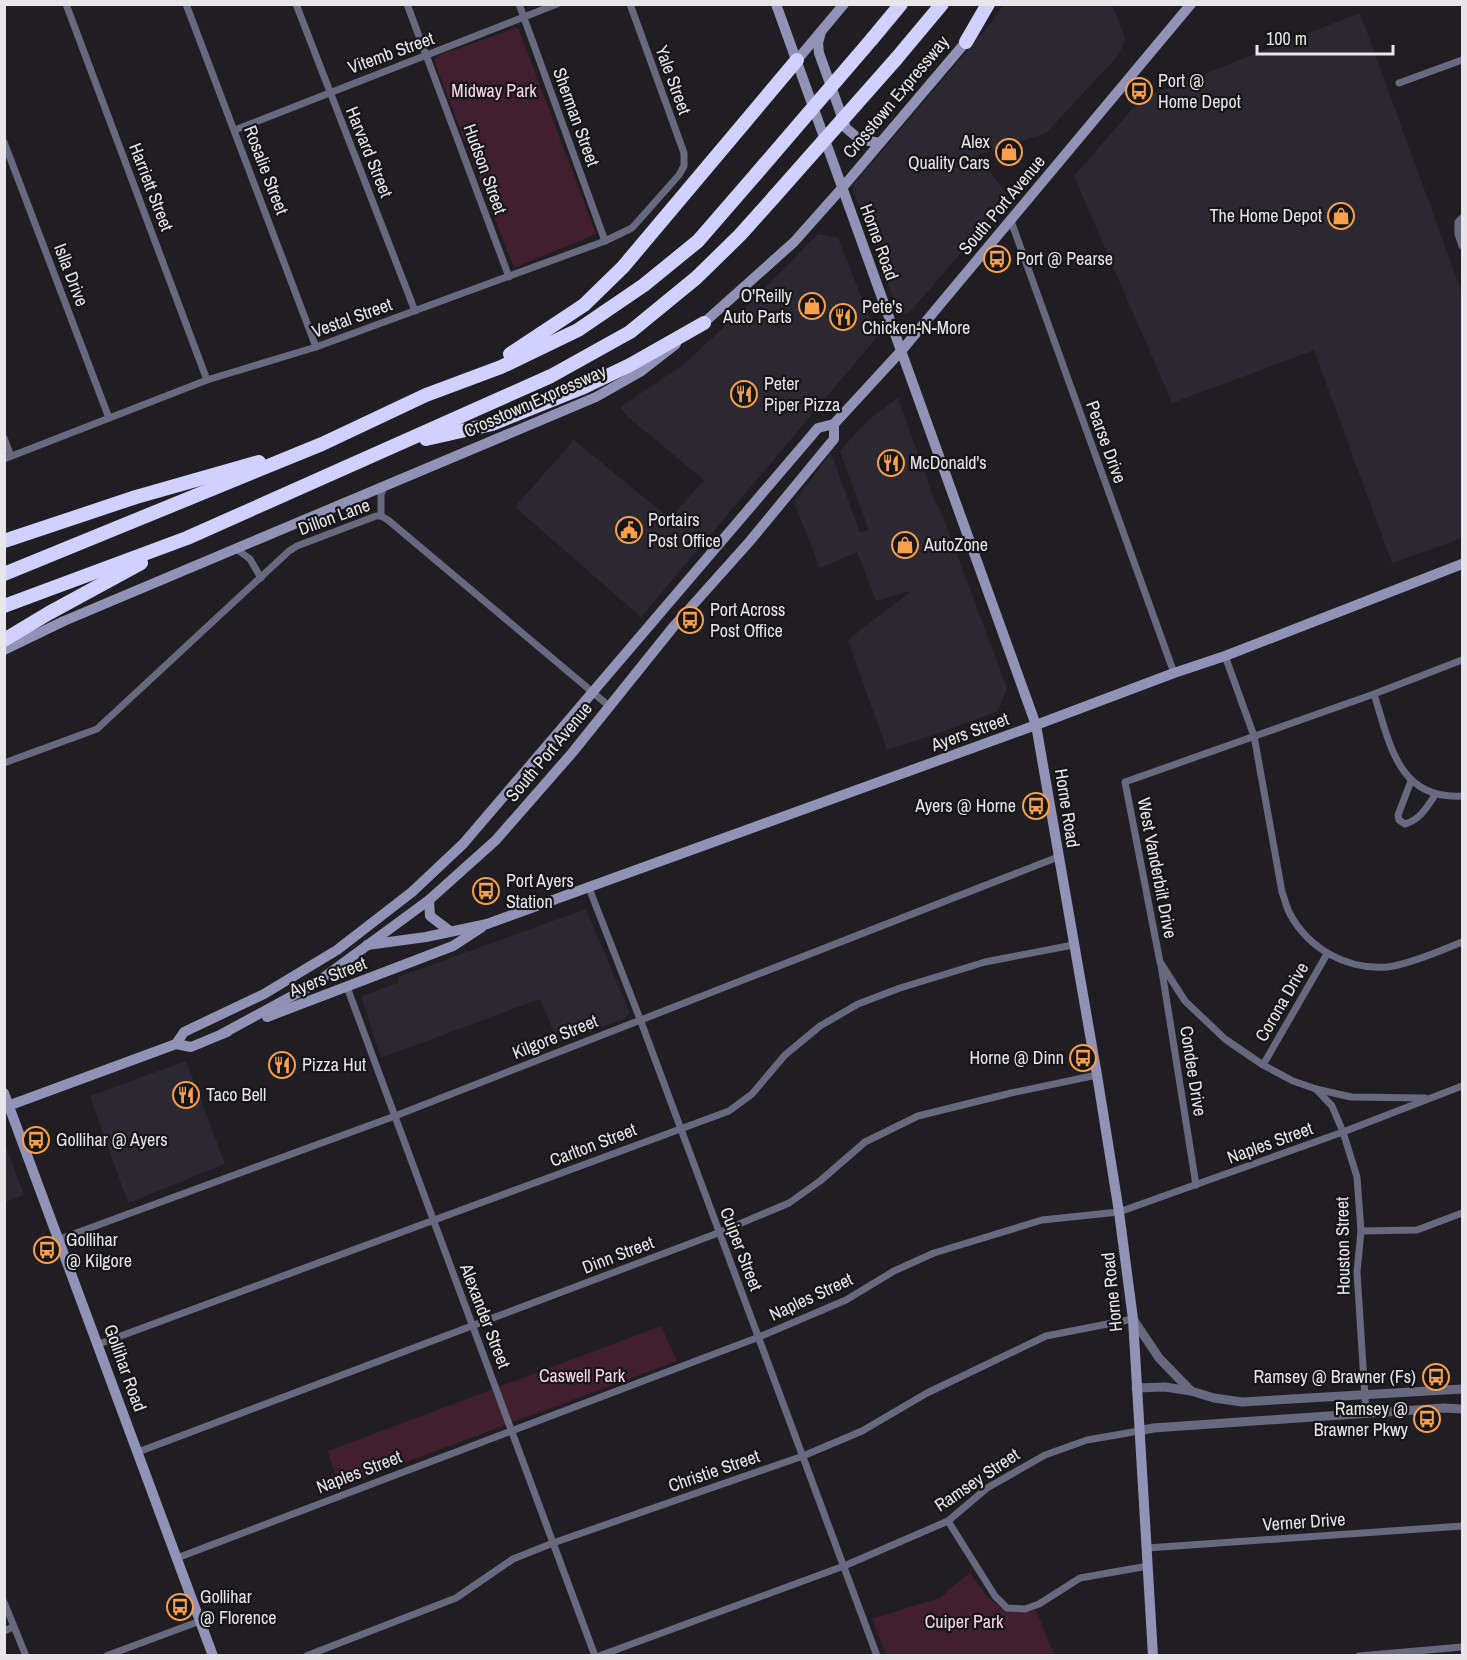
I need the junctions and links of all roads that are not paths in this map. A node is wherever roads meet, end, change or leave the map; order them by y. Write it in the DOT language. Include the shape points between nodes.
graph roads {
  1 [pos="66,4"];
  2 [pos="186,4"];
  3 [pos="296,4"];
  4 [pos="407,4"];
  5 [pos="519,4"];
  6 [pos="557,4"];
  7 [pos="630,4"];
  8 [pos="776,4"];
  9 [pos="844,4"];
  10 [pos="901,4"];
  11 [pos="942,4"];
  12 [pos="988,4"];
  13 [pos="997,4"];
  14 [pos="1191,4"];
  15 [pos="524,18"];
  16 [pos="821,32"];
  17 [pos="966,42"];
  18 [pos="427,56"];
  19 [pos="797,60"];
  20 [pos="1462,60"];
  21 [pos="1400,83"];
  22 [pos="329,92"];
  23 [pos="235,130"];
  24 [pos="4,142"];
  25 [pos="880,143"];
  26 [pos="684,166"];
  27 [pos="842,188"];
  28 [pos="1011,220"];
  29 [pos="1460,220"];
  30 [pos="605,241"];
  31 [pos="1462,246"];
  32 [pos="509,277"];
  33 [pos="415,311"];
  34 [pos="704,323"];
  35 [pos="316,347"];
  36 [pos="902,350"];
  37 [pos="476,376"];
  38 [pos="207,380"];
  39 [pos="109,418"];
  40 [pos="834,424"];
  41 [pos="4,438"];
  42 [pos="322,444"];
  43 [pos="394,446"];
  44 [pos="8,458"];
  45 [pos="386,485"];
  46 [pos="381,516"];
  47 [pos="187,538"];
  48 [pos="4,540"];
  49 [pos="235,548"];
  50 [pos="1462,564"];
  51 [pos="4,574"];
  52 [pos="261,578"];
  53 [pos="4,606"];
  54 [pos="4,640"];
  55 [pos="4,650"];
  56 [pos="1225,656"];
  57 [pos="1462,660"];
  58 [pos="1174,673"];
  59 [pos="593,692"];
  60 [pos="1374,694"];
  61 [pos="609,706"];
  62 [pos="1036,725"];
  63 [pos="1254,736"];
  64 [pos="4,763"];
  65 [pos="1411,781"];
  66 [pos="1435,795"];
  67 [pos="1462,796"];
  68 [pos="1058,857"];
  69 [pos="589,888"];
  70 [pos="429,900"];
  71 [pos="487,924"];
  72 [pos="450,931"];
  73 [pos="358,935"];
  74 [pos="1462,942"];
  75 [pos="367,945"];
  76 [pos="1073,945"];
  77 [pos="1327,954"];
  78 [pos="1160,962"];
  79 [pos="347,987"];
  80 [pos="640,1019"];
  81 [pos="222,1034"];
  82 [pos="176,1044"];
  83 [pos="1263,1065"];
  84 [pos="1097,1075"];
  85 [pos="1462,1086"];
  86 [pos="1316,1089"];
  87 [pos="4,1093"];
  88 [pos="1430,1098"];
  89 [pos="7,1106"];
  90 [pos="395,1116"];
  91 [pos="680,1128"];
  92 [pos="1343,1132"];
  93 [pos="1196,1185"];
  94 [pos="1119,1212"];
  95 [pos="1462,1213"];
  96 [pos="433,1222"];
  97 [pos="1360,1231"];
  98 [pos="718,1233"];
  99 [pos="60,1239"];
  100 [pos="1133,1319"];
  101 [pos="473,1325"];
  102 [pos="759,1337"];
  103 [pos="99,1344"];
  104 [pos="1136,1388"];
  105 [pos="1462,1389"];
  106 [pos="1191,1391"];
  107 [pos="1364,1394"];
  108 [pos="1462,1408"];
  109 [pos="1366,1413"];
  110 [pos="1462,1414"];
  111 [pos="511,1430"];
  112 [pos="1139,1431"];
  113 [pos="138,1452"];
  114 [pos="803,1456"];
  115 [pos="948,1521"];
  116 [pos="1462,1526"];
  117 [pos="553,1543"];
  118 [pos="1147,1548"];
  119 [pos="177,1558"];
  120 [pos="844,1566"];
  121 [pos="1148,1566"];
  122 [pos="4,1602"];
  123 [pos="200,1621"];
  124 [pos="13,1627"];
  125 [pos="4,1630"];
  126 [pos="1462,1647"];
  127 [pos="26,1656"];
  128 [pos="106,1656"];
  129 [pos="213,1656"];
  130 [pos="306,1656"];
  131 [pos="597,1656"];
  132 [pos="877,1656"];
  133 [pos="1153,1656"];
  134 [pos="1359,1656"];
  1 -- 38 [label="street, Harriett Street"];
  2 -- 23 [label="street, Rosalie Street"];
  3 -- 22 [label="street, Harvard Street"];
  4 -- 18 [label="street, Hudson Street"];
  5 -- 15 [label="street, Sherman Street"];
  6 -- 15 [label="street, Vitemb Street"];
  7 -- 26 [label="street, Yale Street" via="684,153"];
  8 -- 19 [label="main road, Horne Road"];
  9 -- 16 [label="main road"];
  10 -- 37 [label="highway, bridge" via="698,241 644,285 578,330"];
  11 -- 43 [label="highway, Crosstown Expressway, bridge" via="740,235 696,278 630,332 551,376"];
  12 -- 17 [label="highway"];
  13 -- 17 [label="main road, Crosstown Expressway"];
  14 -- 28 [label="main road, South Port Avenue"];
  15 -- 18 [label="street, Vitemb Street"];
  15 -- 30 [label="street, Sherman Street"];
  16 -- 19 [label="main road"];
  16 -- 25 [label="main road" via="819,53 846,128 859,139"];
  17 -- 25 [label="main road, Crosstown Expressway"];
  18 -- 22 [label="street, Vitemb Street"];
  18 -- 32 [label="street, Hudson Street"];
  19 -- 27 [label="main road, Horne Road"];
  19 -- 37 [label="highway" via="623,267 584,305"];
  20 -- 21 [label="street"];
  22 -- 23 [label="street, Vitemb Street"];
  22 -- 33 [label="street, Harvard Street"];
  23 -- 35 [label="street, Rosalie Street"];
  24 -- 39 [label="street, Islla Drive"];
  25 -- 27 [label="main road, Crosstown Expressway"];
  26 -- 30 [label="street, Vestal Street" via="632,228"];
  27 -- 34 [label="main road, Crosstown Expressway" via="794,242"];
  27 -- 36 [label="main road, Horne Road"];
  28 -- 36 [label="main road, South Port Avenue"];
  28 -- 58 [label="street, Pearse Drive"];
  29 -- 31 [label="street" via="1458,234"];
  30 -- 32 [label="street, Vestal Street"];
  32 -- 33 [label="street, Vestal Street"];
  33 -- 35 [label="street, Vestal Street"];
  34 -- 43 [label="highway" via="611,374 492,424"];
  34 -- 45 [label="main road, Crosstown Expressway" via="640,372 596,397"];
  35 -- 38 [label="street, Vestal Street"];
  36 -- 40 [label="main road, South Port Avenue"];
  36 -- 62 [label="main road, Horne Road"];
  37 -- 42 [label="highway" via="426,394"];
  38 -- 39 [label="street, Vestal Street"];
  39 -- 44 [label="street, Vestal Street"];
  40 -- 59 [label="main road, South Port Avenue" via="818,428"];
  40 -- 61 [label="main road, South Port Avenue" via="834,440"];
  41 -- 44 [label="street"];
  42 -- 48 [label="highway" via="136,497"];
  42 -- 51 [label="highway"];
  43 -- 47 [label="highway, Crosstown Expressway"];
  45 -- 46 [label="street" via="381,494"];
  45 -- 49 [label="main road, Crosstown Expressway"];
  46 -- 52 [label="street, Dillon Lane" via="297,546"];
  46 -- 59 [label="street, Dillon Lane"];
  47 -- 53 [label="highway, Crosstown Expressway"];
  47 -- 54 [label="highway"];
  49 -- 52 [label="street" via="249,559"];
  49 -- 55 [label="main road, Crosstown Expressway"];
  50 -- 56 [label="main road, Ayers Street"];
  52 -- 64 [label="street, Dillon Lane" via="98,729"];
  56 -- 58 [label="main road, Ayers Street"];
  56 -- 63 [label="street"];
  57 -- 60 [label="street, West Vanderbilt Drive"];
  58 -- 62 [label="main road, Ayers Street"];
  59 -- 61 [label="street, Dillon Lane"];
  59 -- 73 [label="main road, South Port Avenue" via="463,844"];
  60 -- 63 [label="street, West Vanderbilt Drive"];
  60 -- 65 [label="street" via="1392,752"];
  61 -- 70 [label="main road, South Port Avenue" via="496,840"];
  62 -- 68 [label="main road, Horne Road"];
  62 -- 69 [label="main road, Ayers Street"];
  63 -- 77 [label="street" via="1282,892 1304,933"];
  63 -- 78 [label="street, West Vanderbilt Drive" via="1125,782"];
  65 -- 66 [label="street"];
  65 -- 66 [label="street" via="1398,815 1405,824 1420,817"];
  66 -- 67 [label="street"];
  68 -- 76 [label="main road, Horne Road"];
  68 -- 80 [label="street, Kilgore Street"];
  69 -- 71 [label="main road, Ayers Street"];
  69 -- 80 [label="street, Cuiper Street"];
  70 -- 72 [label="main road" via="430,916"];
  70 -- 75 [label="main road, South Port Avenue"];
  71 -- 72 [label="main road, Ayers Street"];
  71 -- 79 [label="main road, Ayers Street" via="453,946"];
  72 -- 75 [label="main road, Ayers Street"];
  73 -- 82 [label="main road, Ayers Street" via="276,988 183,1032"];
  74 -- 77 [label="street" via="1387,967 1352,964"];
  75 -- 81 [label="main road, South Port Avenue" via="316,983"];
  76 -- 84 [label="main road, Horne Road"];
  76 -- 91 [label="street, Carlton Street" via="985,962 858,1004 820,1026 785,1055 752,1094 729,1111"];
  77 -- 83 [label="street, Corona Drive"];
  78 -- 83 [label="street, West Vanderbilt Drive" via="1185,1001 1225,1039"];
  78 -- 93 [label="street, Condee Drive"];
  79 -- 81 [label="main road, Ayers Street"];
  79 -- 90 [label="street, Alexander Street"];
  80 -- 90 [label="street, Kilgore Street"];
  80 -- 91 [label="street, Cuiper Street"];
  81 -- 82 [label="main road, Ayers Street" via="191,1047"];
  82 -- 89 [label="main road, Ayers Street"];
  83 -- 86 [label="street, West Vanderbilt Drive"];
  84 -- 94 [label="main road, Horne Road"];
  84 -- 98 [label="street, Dinn Street" via="918,1116 865,1142 789,1203"];
  85 -- 88 [label="street, Naples Street"];
  86 -- 88 [label="street, West Vanderbilt Drive" via="1351,1097"];
  86 -- 92 [label="street, Houston Street" via="1332,1106"];
  87 -- 89 [label="main road, Gollihar Road"];
  88 -- 92 [label="street, Naples Street"];
  89 -- 99 [label="main road, Gollihar Road"];
  90 -- 96 [label="street, Alexander Street"];
  90 -- 99 [label="street, Kilgore Street"];
  91 -- 96 [label="street, Carlton Street"];
  91 -- 98 [label="street, Cuiper Street"];
  92 -- 93 [label="street, Naples Street"];
  92 -- 97 [label="street, Houston Street" via="1357,1178"];
  93 -- 94 [label="street, Naples Street"];
  94 -- 100 [label="main road, Horne Road"];
  94 -- 102 [label="street, Naples Street" via="1042,1220 934,1253 894,1270 846,1300"];
  95 -- 97 [label="street" via="1417,1230"];
  96 -- 101 [label="street, Alexander Street"];
  96 -- 103 [label="street, Carlton Street"];
  97 -- 107 [label="street, Houston Street" via="1357,1272"];
  98 -- 101 [label="street, Dinn Street"];
  98 -- 102 [label="street, Cuiper Street"];
  99 -- 103 [label="main road, Gollihar Road"];
  100 -- 104 [label="main road, Horne Road"];
  100 -- 106 [label="street" via="1159,1358"];
  100 -- 114 [label="street, Christie Street" via="1046,1336 927,1393 862,1431"];
  101 -- 111 [label="street, Alexander Street"];
  101 -- 113 [label="street, Dinn Street"];
  102 -- 111 [label="street, Naples Street"];
  102 -- 114 [label="street, Cuiper Street"];
  103 -- 113 [label="main road, Gollihar Road"];
  104 -- 106 [label="street"];
  104 -- 112 [label="main road, Horne Road"];
  105 -- 107 [label="street"];
  106 -- 107 [label="street" via="1242,1402"];
  107 -- 109 [label="street, Houston Street"];
  108 -- 109 [label="street, Ramsey Street"];
  108 -- 110 [label="street"];
  109 -- 112 [label="street, Ramsey Street"];
  111 -- 117 [label="street, Alexander Street"];
  111 -- 119 [label="street, Naples Street"];
  112 -- 115 [label="street, Ramsey Street" via="1087,1440 1045,1455 987,1488"];
  112 -- 118 [label="main road, Horne Road"];
  113 -- 119 [label="main road, Gollihar Road"];
  114 -- 117 [label="street, Christie Street"];
  114 -- 120 [label="street, Cuiper Street"];
  115 -- 120 [label="street, Ramsey Street"];
  115 -- 121 [label="street" via="995,1596 1007,1608 1025,1610 1080,1578"];
  116 -- 118 [label="street, Verner Drive"];
  117 -- 130 [label="street, Christie Street" via="513,1559 456,1598"];
  117 -- 131 [label="street, Alexander Street"];
  118 -- 121 [label="main road, Horne Road"];
  119 -- 123 [label="main road, Gollihar Road"];
  120 -- 131 [label="street, Ramsey Street"];
  120 -- 132 [label="street, Cuiper Street"];
  121 -- 133 [label="main road, Horne Road"];
  122 -- 124 [label="street"];
  123 -- 128 [label="street"];
  123 -- 129 [label="main road, Gollihar Road"];
  124 -- 125 [label="street"];
  124 -- 127 [label="street"];
  126 -- 134 [label="street"];
}
